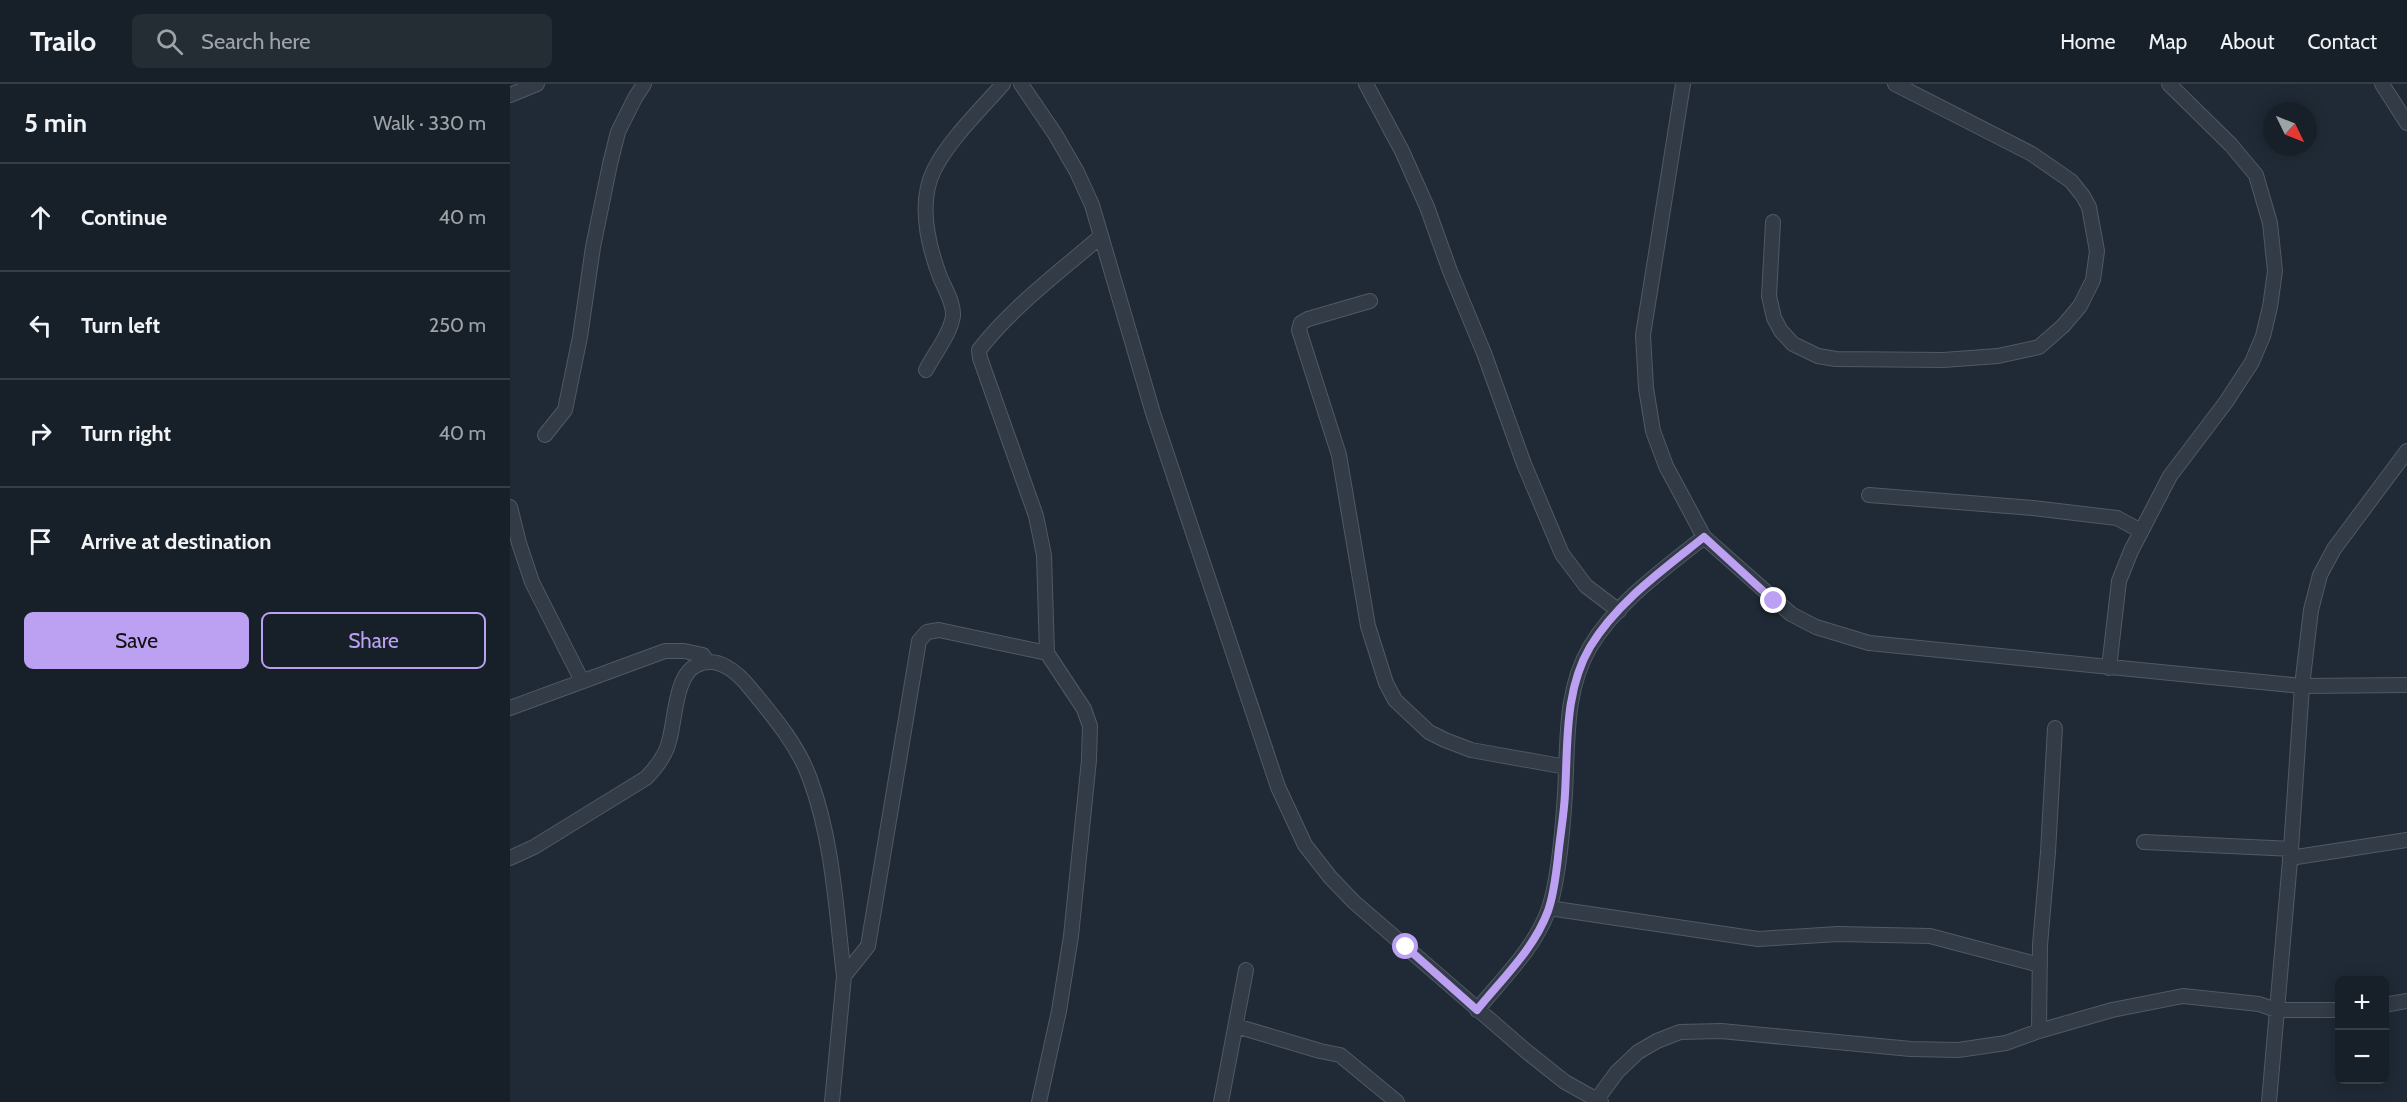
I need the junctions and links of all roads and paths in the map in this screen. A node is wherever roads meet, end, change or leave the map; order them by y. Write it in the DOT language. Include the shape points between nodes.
graph roads {
  1 [pos="537,84"];
  2 [pos="644,84"];
  3 [pos="1003,84"];
  4 [pos="1021,84"];
  5 [pos="1366,84"];
  6 [pos="1683,84"];
  7 [pos="1895,84"];
  8 [pos="2169,84"];
  9 [pos="2382,84"];
  10 [pos="510,95"];
  11 [pos="2407,123"];
  12 [pos="1773,222"];
  13 [pos="1101,236"];
  14 [pos="1370,301"];
  15 [pos="926,370"];
  16 [pos="545,435"];
  17 [pos="2407,451"];
  18 [pos="1869,495"];
  19 [pos="510,507"];
  20 [pos="2141,531"];
  21 [pos="1704,537"];
  22 [pos="1619,611"];
  23 [pos="1047,653"];
  24 [pos="707,662"];
  25 [pos="2109,668"];
  26 [pos="582,681"];
  27 [pos="2407,685"];
  28 [pos="2302,686"];
  29 [pos="510,708"];
  30 [pos="2055,728"];
  31 [pos="1566,767"];
  32 [pos="2407,840"];
  33 [pos="2144,842"];
  34 [pos="2290,854"];
  35 [pos="510,858"];
  36 [pos="1549,908"];
  37 [pos="2040,964"];
  38 [pos="1246,970"];
  39 [pos="844,976"];
  40 [pos="2407,1001"];
  41 [pos="2389,1004"];
  42 [pos="1477,1010"];
  43 [pos="2276,1010"];
  44 [pos="2335,1010"];
  45 [pos="1236,1026"];
  46 [pos="2038,1031"];
  47 [pos="1598,1101"];
  48 [pos="832,1102"];
  49 [pos="1039,1102"];
  50 [pos="1221,1102"];
  51 [pos="1397,1102"];
  52 [pos="2269,1102"];
  1 -- 10 [label="street"];
  2 -- 16 [label="street" via="618,132 610,164 565,410"];
  3 -- 15 [label="street" via="944,153 928,186 930,243 953,314"];
  4 -- 13 [label="street" via="1077,172"];
  5 -- 22 [label="street" via="1426,207 1562,554 1586,586"];
  6 -- 21 [label="street" via="1643,335 1653,431 1666,466"];
  7 -- 12 [label="street" via="2032,154 2071,182 2083,196 2089,207 2097,251 2094,280 2063,326 2039,347 1998,356 1942,360 1818,356 1793,344 1774,318 1769,296"];
  8 -- 20 [label="street" via="2256,175 2270,223 2275,271 2263,336 2252,362 2170,476"];
  9 -- 11 [label="street"];
  13 -- 23 [label="street" via="1018,308 979,350 1036,516 1044,555"];
  13 -- 42 [label="street" via="1153,413 1278,787 1300,835 1354,902"];
  14 -- 31 [label="street" via="1308,319 1299,330 1339,455 1368,626 1386,683 1408,714 1445,740 1471,750"];
  17 -- 28 [label="street" via="2334,549 2320,575 2311,610"];
  18 -- 20 [label="street" via="2117,518"];
  19 -- 26 [label="street" via="532,582"];
  20 -- 25 [label="street" via="2120,581"];
  21 -- 22 [label="street"];
  21 -- 25 [label="street" via="1774,601 1816,627 1869,643"];
  22 -- 31 [label="street" via="1590,648 1577,678 1570,707"];
  23 -- 39 [label="street" via="939,630 927,632 919,641 867,946"];
  23 -- 49 [label="street" via="1084,709 1090,726 1090,749 1071,936"];
  24 -- 26 [label="street" via="703,656 684,651 665,651"];
  24 -- 35 [label="street" via="695,665 685,676 667,747 646,778"];
  24 -- 39 [label="street" via="716,662 742,677 786,734 810,778 831,862"];
  25 -- 28 [label="street"];
  26 -- 29 [label="street"];
  27 -- 28 [label="street"];
  28 -- 34 [label="street"];
  30 -- 37 [label="street"];
  31 -- 36 [label="street" via="1556,879"];
  32 -- 34 [label="street"];
  33 -- 34 [label="street"];
  34 -- 43 [label="street"];
  36 -- 37 [label="street" via="1758,939 1838,934 1930,936"];
  36 -- 42 [label="street" via="1538,935"];
  37 -- 46 [label="street"];
  38 -- 45 [label="street"];
  39 -- 48 [label="street"];
  40 -- 41 [label="street"];
  42 -- 47 [label="street" via="1565,1082"];
  43 -- 44 [label="street"];
  43 -- 46 [label="street" via="2259,1004 2183,996"];
  43 -- 52 [label="street"];
  45 -- 50 [label="street"];
  45 -- 51 [label="street" via="1340,1055"];
  46 -- 47 [label="street" via="2006,1043 1958,1050 1721,1031 1680,1032 1638,1052 1617,1072"];
}
